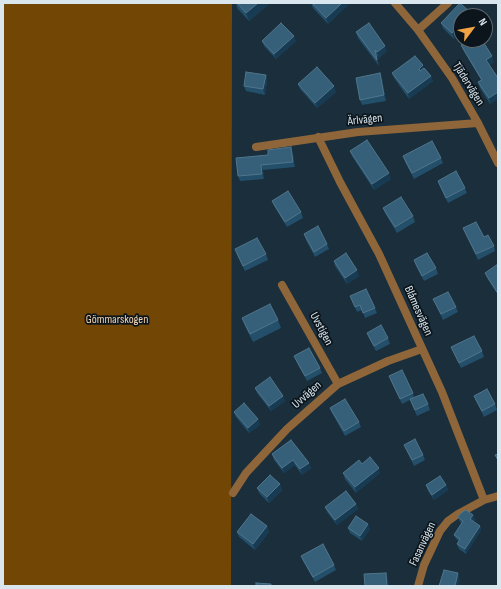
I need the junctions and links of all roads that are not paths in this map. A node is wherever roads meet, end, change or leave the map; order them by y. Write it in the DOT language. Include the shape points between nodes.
graph roads {
  1 [pos="395,3"];
  2 [pos="448,3"];
  3 [pos="418,30"];
  4 [pos="478,123"];
  5 [pos="318,137"];
  6 [pos="256,148"];
  7 [pos="498,161"];
  8 [pos="282,285"];
  9 [pos="422,349"];
  10 [pos="338,384"];
  11 [pos="233,493"];
  12 [pos="498,496"];
  13 [pos="484,500"];
  14 [pos="418,586"];
  1 -- 3 [label="street, Tjädervägen"];
  2 -- 3 [label="street"];
  3 -- 4 [label="street, Tjädervägen" via="452,78"];
  4 -- 5 [label="street, Ärlvägen"];
  4 -- 7 [label="street, Tjädervägen"];
  5 -- 6 [label="street, Ärlvägen"];
  5 -- 9 [label="street, Blåmesvägen" via="379,254"];
  8 -- 10 [label="street, Uvstigen"];
  9 -- 10 [label="street, Uvvägen"];
  9 -- 13 [label="street, Blåmesvägen" via="458,431"];
  10 -- 11 [label="street, Uvvägen" via="286,429 246,473"];
  12 -- 13 [label="street, Fasanvägen"];
  13 -- 14 [label="street, Fasanvägen" via="448,521 440,531"];
}
